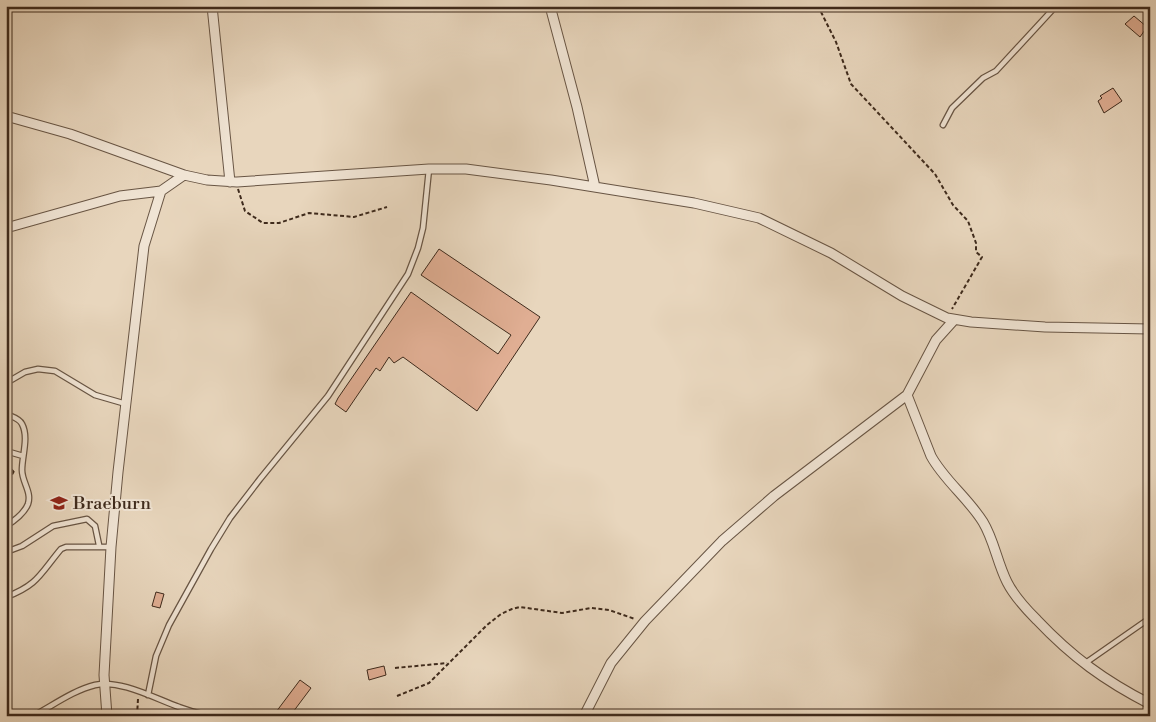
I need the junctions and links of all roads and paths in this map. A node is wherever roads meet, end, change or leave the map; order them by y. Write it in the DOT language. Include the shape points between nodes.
graph roads {
  1 [pos="212,6"];
  2 [pos="550,6"];
  3 [pos="818,6"];
  4 [pos="1056,6"];
  5 [pos="6,116"];
  6 [pos="943,125"];
  7 [pos="429,169"];
  8 [pos="184,175"];
  9 [pos="233,182"];
  10 [pos="595,187"];
  11 [pos="160,191"];
  12 [pos="387,207"];
  13 [pos="6,228"];
  14 [pos="951,318"];
  15 [pos="1150,329"];
  16 [pos="6,383"];
  17 [pos="907,395"];
  18 [pos="127,404"];
  19 [pos="6,414"];
  20 [pos="6,451"];
  21 [pos="22,456"];
  22 [pos="6,464"];
  23 [pos="14,472"];
  24 [pos="6,486"];
  25 [pos="6,526"];
  26 [pos="99,545"];
  27 [pos="111,547"];
  28 [pos="6,552"];
  29 [pos="6,597"];
  30 [pos="1150,618"];
  31 [pos="645,622"];
  32 [pos="447,664"];
  33 [pos="1083,664"];
  34 [pos="394,668"];
  35 [pos="105,684"];
  36 [pos="138,691"];
  37 [pos="148,695"];
  38 [pos="397,696"];
  39 [pos="1150,704"];
  40 [pos="33,716"];
  41 [pos="107,716"];
  42 [pos="137,716"];
  43 [pos="209,716"];
  44 [pos="584,716"];
  1 -- 9 [label="street"];
  2 -- 10 [label="street"];
  3 -- 14 [label="path" via="836,42 851,84 935,174 953,205 968,221 976,252 982,258"];
  4 -- 6 [label="lane" via="996,71 952,108"];
  5 -- 8 [label="street" via="70,134"];
  7 -- 9 [label="street"];
  7 -- 10 [label="street" via="504,173"];
  7 -- 37 [label="lane" via="423,228 408,274 328,396 260,478 211,548 159,648"];
  8 -- 9 [label="street"];
  8 -- 11 [label="street"];
  9 -- 12 [label="path" via="243,208 263,223 279,223 310,213 354,217"];
  10 -- 14 [label="street" via="694,203 759,218 831,253 902,296"];
  11 -- 13 [label="street" via="120,196"];
  11 -- 18 [label="street" via="144,246"];
  14 -- 15 [label="street" via="1045,327"];
  14 -- 17 [label="street"];
  16 -- 18 [label="lane" via="25,372 38,369 55,371 95,395"];
  17 -- 31 [label="street" via="774,496 729,535"];
  17 -- 33 [label="street" via="936,466 961,493 988,531 1011,590 1053,637"];
  18 -- 27 [label="street"];
  19 -- 21 [label="lane" via="20,420 23,425"];
  20 -- 21 [label="lane"];
  21 -- 23 [label="path"];
  21 -- 25 [label="lane" via="22,472 29,494 27,506"];
  22 -- 23 [label="path"];
  23 -- 24 [label="path"];
  26 -- 27 [label="lane"];
  26 -- 28 [label="lane" via="95,526 87,519 53,526"];
  26 -- 29 [label="lane" via="61,549 33,584"];
  27 -- 35 [label="street"];
  30 -- 33 [label="lane"];
  31 -- 32 [label="path" via="609,610 591,608 562,612 520,607 487,625"];
  31 -- 44 [label="street" via="611,663"];
  32 -- 34 [label="path"];
  32 -- 38 [label="path" via="429,683"];
  33 -- 39 [label="street"];
  35 -- 36 [label="lane"];
  35 -- 40 [label="lane" via="79,691"];
  35 -- 41 [label="street"];
  36 -- 37 [label="lane"];
  36 -- 42 [label="path"];
  37 -- 43 [label="lane"];
}
